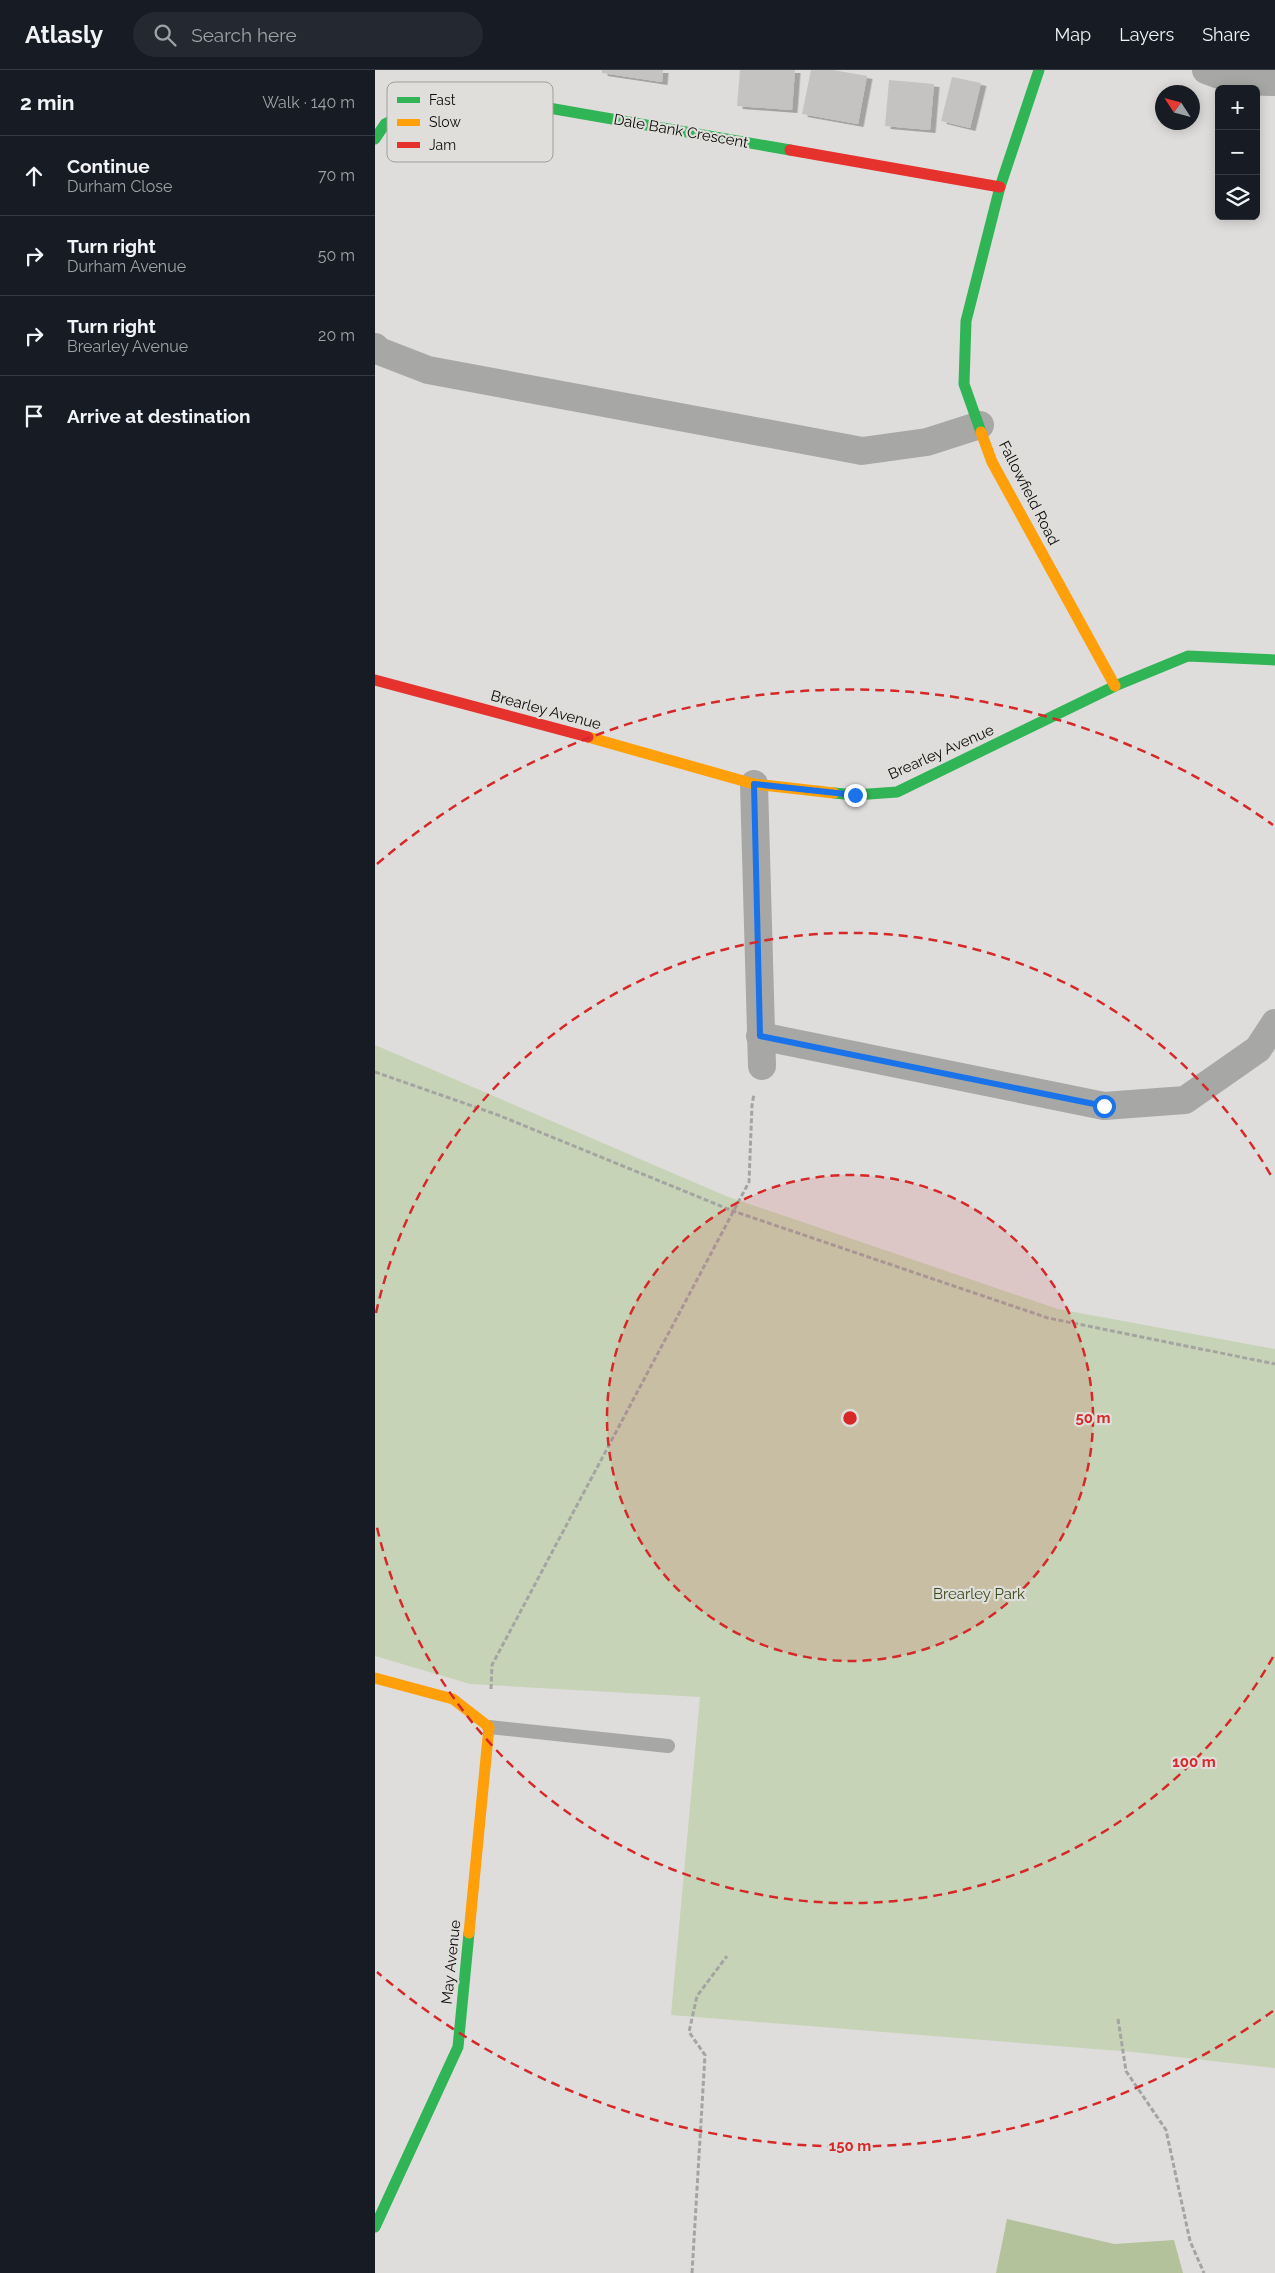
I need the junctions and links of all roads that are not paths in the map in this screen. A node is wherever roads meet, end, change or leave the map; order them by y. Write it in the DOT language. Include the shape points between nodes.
graph roads {
  1 [pos="1039,70"];
  2 [pos="1206,70"];
  3 [pos="1275,82"];
  4 [pos="553,109"];
  5 [pos="387,123"];
  6 [pos="375,139"];
  7 [pos="1000,187"];
  8 [pos="375,347"];
  9 [pos="980,425"];
  10 [pos="1275,660"];
  11 [pos="375,680"];
  12 [pos="1115,686"];
  13 [pos="754,784"];
  14 [pos="1275,1023"];
  15 [pos="760,1036"];
  16 [pos="762,1066"];
  17 [pos="375,1678"];
  18 [pos="489,1727"];
  19 [pos="668,1746"];
  20 [pos="375,2227"];
  1 -- 7 [label="street, Fallowfield Road"];
  2 -- 3 [label="street" via="1236,81"];
  4 -- 7 [label="street, Dale Bank Crescent"];
  5 -- 6 [label="street, Dale Bank Crescent"];
  7 -- 9 [label="street, Fallowfield Road" via="967,321 965,384"];
  8 -- 9 [label="street" via="428,370 862,451 927,442"];
  9 -- 12 [label="street, Fallowfield Road" via="992,462"];
  10 -- 12 [label="street, Brearley Avenue" via="1188,656"];
  11 -- 13 [label="street, Brearley Avenue"];
  12 -- 13 [label="street, Brearley Avenue" via="897,792 855,795"];
  13 -- 15 [label="street"];
  14 -- 15 [label="street" via="1258,1049 1185,1100 1104,1106"];
  15 -- 16 [label="street"];
  17 -- 18 [label="street" via="453,1699"];
  18 -- 19 [label="lane"];
  18 -- 20 [label="street, May Avenue" via="458,2047"];
}
